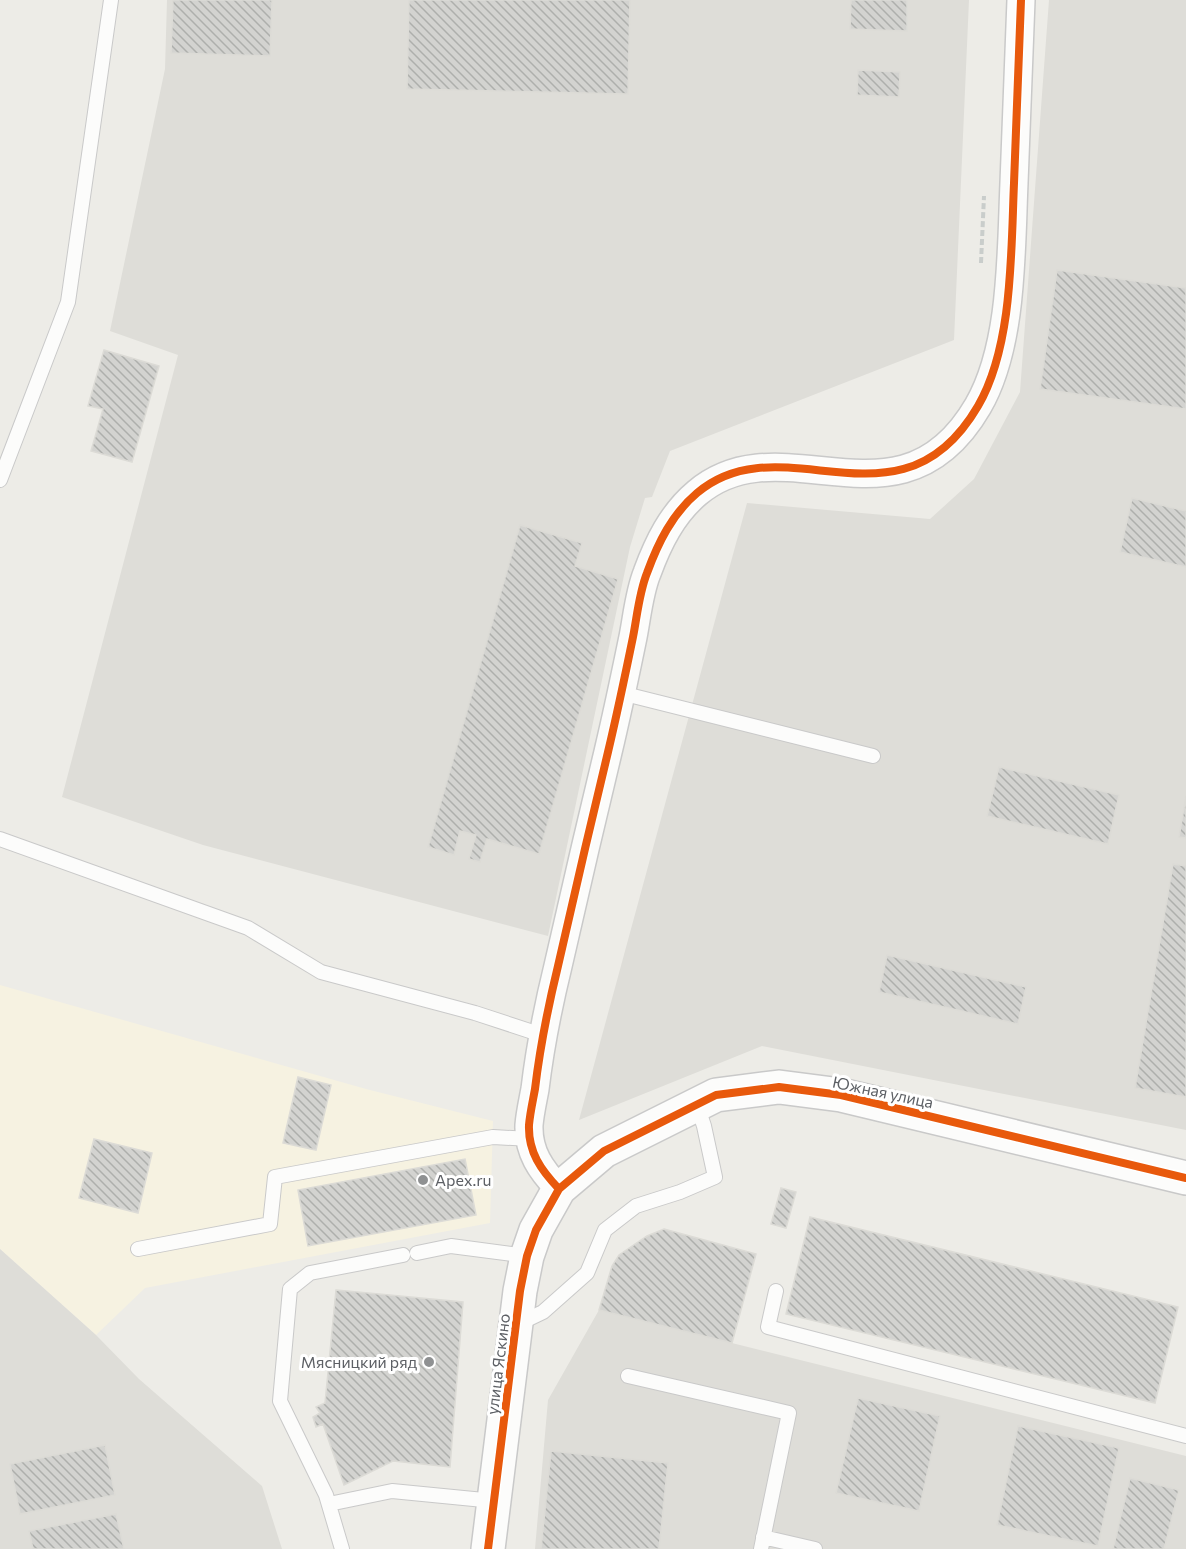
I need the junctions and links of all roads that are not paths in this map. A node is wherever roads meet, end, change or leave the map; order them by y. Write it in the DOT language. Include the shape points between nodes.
graph roads {
  1 [pos="111,0"];
  2 [pos="1021,0"];
  3 [pos="0,480"];
  4 [pos="621,693"];
  5 [pos="873,756"];
  6 [pos="0,839"];
  7 [pos="542,1035"];
  8 [pos="696,1104"];
  9 [pos="531,1140"];
  10 [pos="1186,1178"];
  11 [pos="559,1189"];
  12 [pos="138,1249"];
  13 [pos="417,1253"];
  14 [pos="403,1255"];
  15 [pos="527,1256"];
  16 [pos="776,1291"];
  17 [pos="516,1325"];
  18 [pos="628,1376"];
  19 [pos="1186,1437"];
  20 [pos="494,1501"];
  21 [pos="329,1504"];
  22 [pos="762,1543"];
  23 [pos="342,1549"];
  24 [pos="488,1549"];
  25 [pos="814,1549"];
  1 -- 3 [label="lane" via="68,302"];
  2 -- 4 [label="street" via="1004,328 980,404 940,452 906,470 878,474 740,470 699,491 666,529 645,576"];
  4 -- 5 [label="lane"];
  4 -- 7 [label="street"];
  6 -- 7 [label="lane" via="248,928 321,972"];
  7 -- 9 [label="street" via="529,1125"];
  8 -- 10 [label="street, Южная улица" via="716,1095 779,1087 841,1095"];
  8 -- 11 [label="street, Южная улица" via="604,1151"];
  8 -- 17 [label="lane" via="715,1178 636,1206 605,1230 587,1273 543,1312"];
  9 -- 11 [label="street" via="531,1152"];
  9 -- 12 [label="lane" via="493,1137 275,1177 270,1224"];
  11 -- 15 [label="street, улица Яскино" via="536,1230"];
  13 -- 15 [label="lane" via="451,1246"];
  14 -- 21 [label="lane" via="310,1273 290,1289 280,1401"];
  15 -- 17 [label="street, улица Яскино"];
  16 -- 19 [label="lane" via="768,1327"];
  17 -- 20 [label="street, улица Яскино"];
  18 -- 22 [label="lane" via="789,1413"];
  20 -- 21 [label="lane" via="392,1491"];
  20 -- 24 [label="street, улица Яскино"];
  21 -- 23 [label="lane"];
  22 -- 25 [label="lane"];
}
